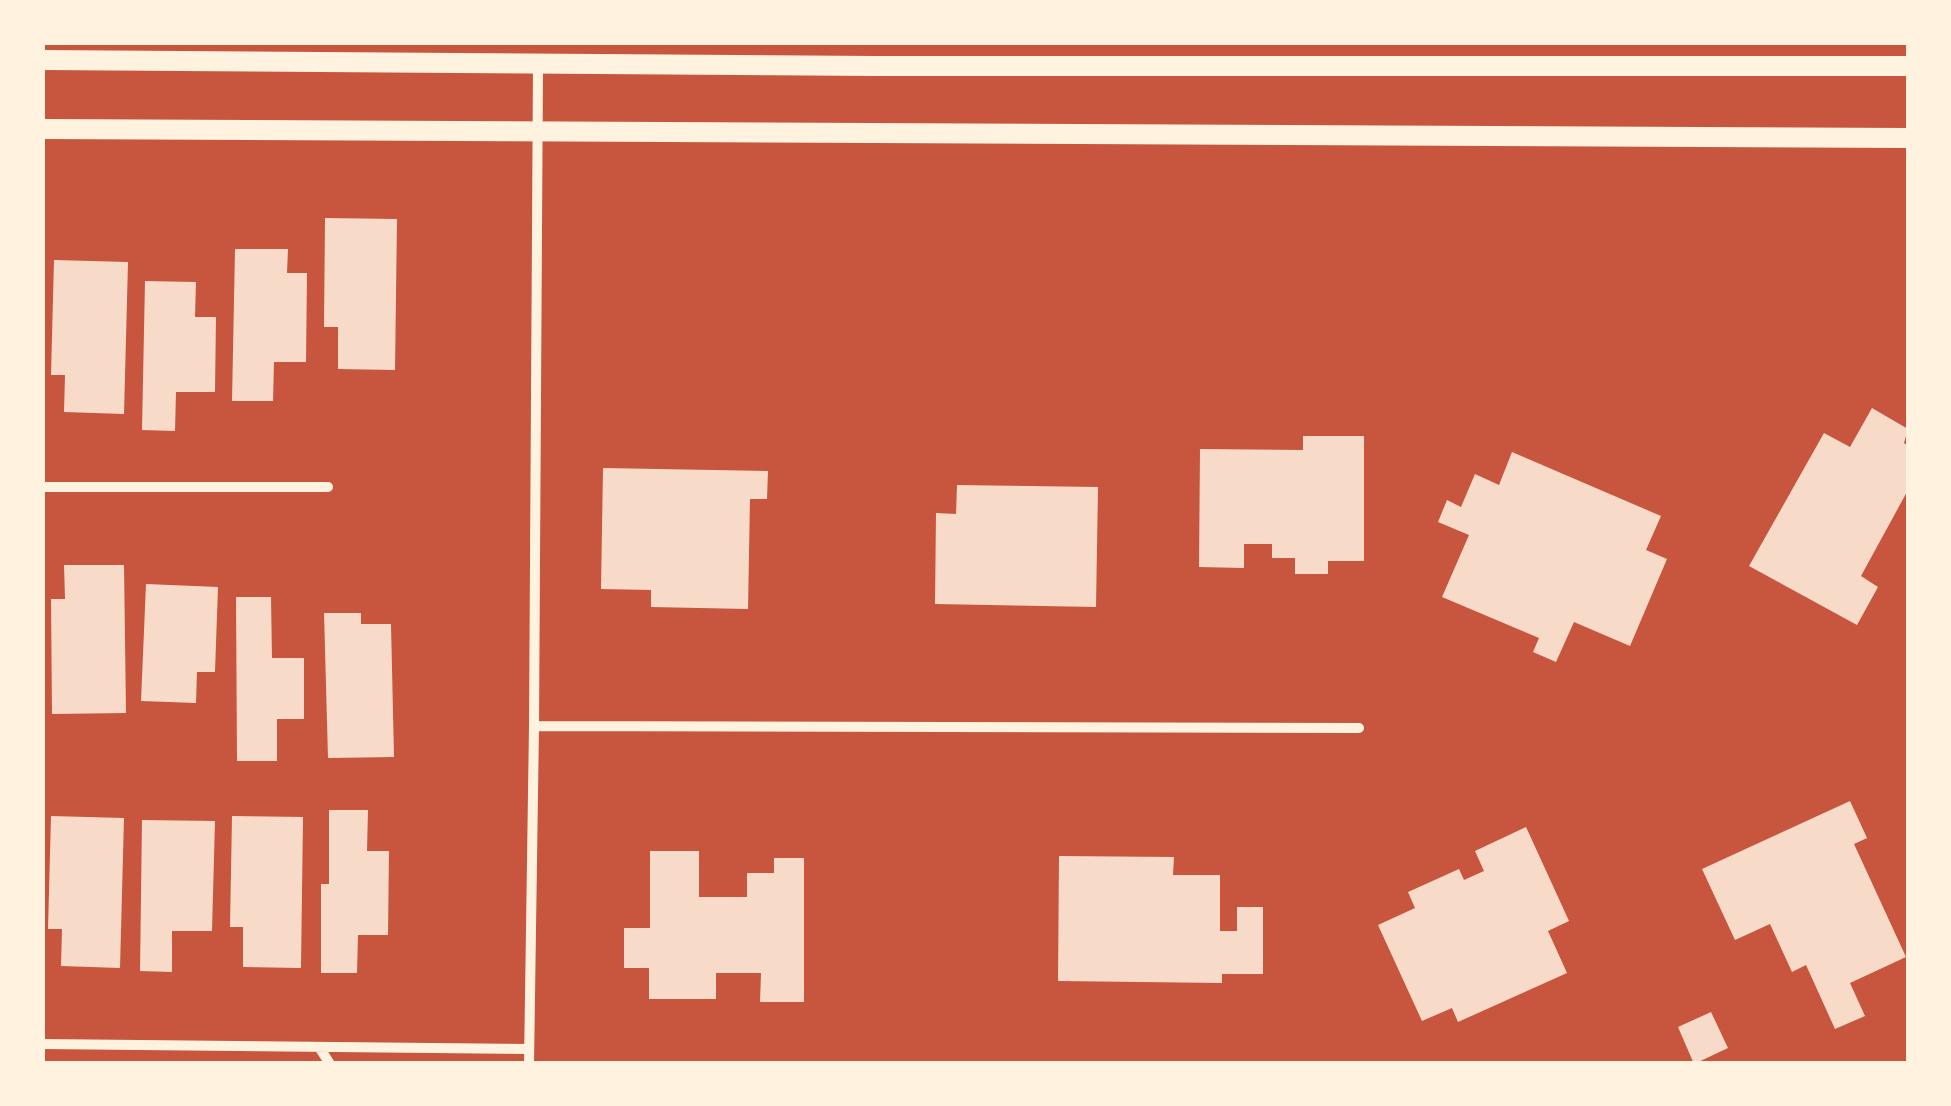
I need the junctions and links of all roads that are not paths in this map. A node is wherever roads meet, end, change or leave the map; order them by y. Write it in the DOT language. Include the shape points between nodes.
graph roads {
  1 [pos="42,60"];
  2 [pos="538,65"];
  3 [pos="1908,66"];
  4 [pos="42,129"];
  5 [pos="538,130"];
  6 [pos="1908,138"];
  7 [pos="42,488"];
  8 [pos="328,488"];
  9 [pos="534,726"];
  10 [pos="1359,728"];
  11 [pos="42,1044"];
  12 [pos="319,1047"];
  13 [pos="529,1049"];
  14 [pos="330,1064"];
  15 [pos="529,1064"];
  1 -- 2 [label="main road"];
  2 -- 3 [label="main road"];
  2 -- 5 [label="street"];
  4 -- 5 [label="main road"];
  5 -- 6 [label="main road"];
  5 -- 9 [label="street"];
  7 -- 8 [label="street"];
  9 -- 10 [label="street"];
  9 -- 13 [label="street"];
  11 -- 12 [label="street"];
  12 -- 13 [label="street"];
  12 -- 14 [label="street"];
  13 -- 15 [label="street"];
}
